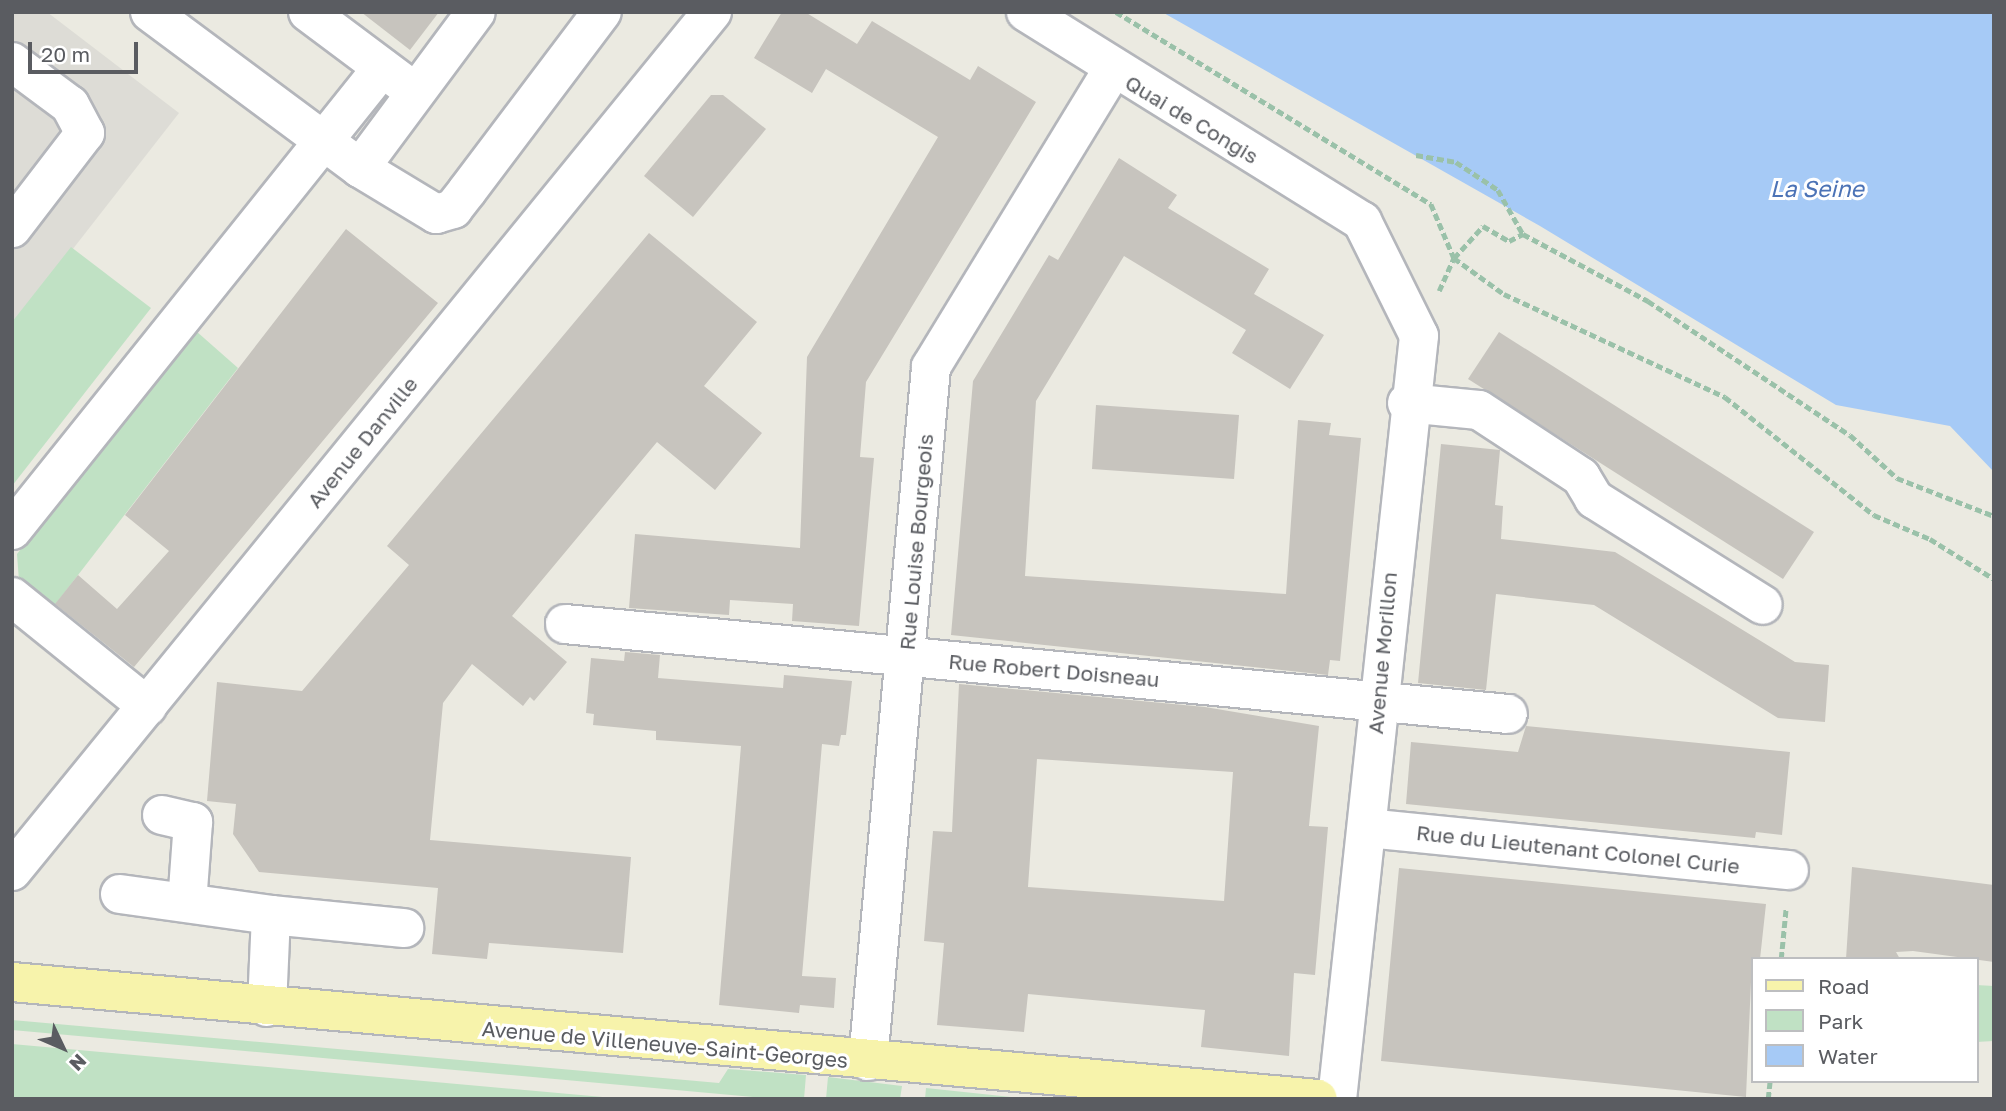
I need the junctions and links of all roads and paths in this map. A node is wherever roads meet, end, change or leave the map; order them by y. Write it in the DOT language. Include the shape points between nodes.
graph roads {
  1 [pos="150,12"];
  2 [pos="308,12"];
  3 [pos="476,12"];
  4 [pos="602,12"];
  5 [pos="712,12"];
  6 [pos="1026,12"];
  7 [pos="1116,12"];
  8 [pos="12,62"];
  9 [pos="382,68"];
  10 [pos="1112,71"];
  11 [pos="416,93"];
  12 [pos="323,141"];
  13 [pos="1416,155"];
  14 [pos="359,168"];
  15 [pos="1362,221"];
  16 [pos="12,228"];
  17 [pos="1523,234"];
  18 [pos="1454,258"];
  19 [pos="1407,403"];
  20 [pos="1994,516"];
  21 [pos="12,530"];
  22 [pos="1994,579"];
  23 [pos="12,597"];
  24 [pos="1763,605"];
  25 [pos="565,624"];
  26 [pos="905,657"];
  27 [pos="1377,698"];
  28 [pos="147,706"];
  29 [pos="1508,714"];
  30 [pos="162,815"];
  31 [pos="1367,828"];
  32 [pos="1789,870"];
  33 [pos="12,871"];
  34 [pos="120,894"];
  35 [pos="187,903"];
  36 [pos="271,915"];
  37 [pos="404,928"];
  38 [pos="1781,957"];
  39 [pos="12,982"];
  40 [pos="267,1007"];
  41 [pos="868,1061"];
  42 [pos="1309,1098"];
  43 [pos="1318,1099"];
  44 [pos="1337,1099"];
  1 -- 12 [label="street"];
  2 -- 9 [label="street"];
  3 -- 11 [label="street"];
  4 -- 14 [label="street" via="448,212 424,211"];
  5 -- 28 [label="street, Avenue Danville"];
  6 -- 10 [label="street, Quai de Congis"];
  7 -- 18 [label="path" via="1432,204"];
  8 -- 16 [label="street" via="70,105 85,133"];
  9 -- 11 [label="street"];
  9 -- 12 [label="street"];
  10 -- 15 [label="street, Quai de Congis"];
  10 -- 26 [label="street, Rue Louise Bourgeois" via="931,367"];
  11 -- 14 [label="street"];
  12 -- 14 [label="street"];
  12 -- 21 [label="street"];
  13 -- 17 [label="path" via="1456,162 1498,190"];
  15 -- 19 [label="street, Avenue Morillon" via="1419,336"];
  17 -- 18 [label="path" via="1509,241 1483,226"];
  17 -- 20 [label="path" via="1660,309 1850,435 1897,478"];
  18 -- 22 [label="path" via="1504,294 1726,397 1874,515 1930,539"];
  19 -- 24 [label="street" via="1479,410 1581,477 1594,499"];
  19 -- 27 [label="street, Avenue Morillon"];
  23 -- 28 [label="street"];
  25 -- 26 [label="street, Rue Robert Doisneau"];
  26 -- 27 [label="street, Rue Robert Doisneau"];
  26 -- 41 [label="street, Rue Louise Bourgeois"];
  27 -- 29 [label="street, Rue Robert Doisneau"];
  27 -- 31 [label="street, Avenue Morillon"];
  28 -- 33 [label="street, Avenue Danville"];
  30 -- 35 [label="street" via="192,822"];
  31 -- 32 [label="street, Rue du Lieutenant Colonel Curie"];
  31 -- 44 [label="street, Avenue Morillon"];
  32 -- 38 [label="path"];
  34 -- 35 [label="street"];
  35 -- 36 [label="street"];
  36 -- 37 [label="street"];
  36 -- 40 [label="street"];
  39 -- 40 [label="main road, Avenue de Villeneuve-Saint-Georges"];
  40 -- 41 [label="main road, Avenue de Villeneuve-Saint-Georges"];
  41 -- 42 [label="main road, Avenue de Villeneuve-Saint-Georges"];
  42 -- 43 [label="main road, Avenue de Villeneuve-Saint-Georges"];
}
